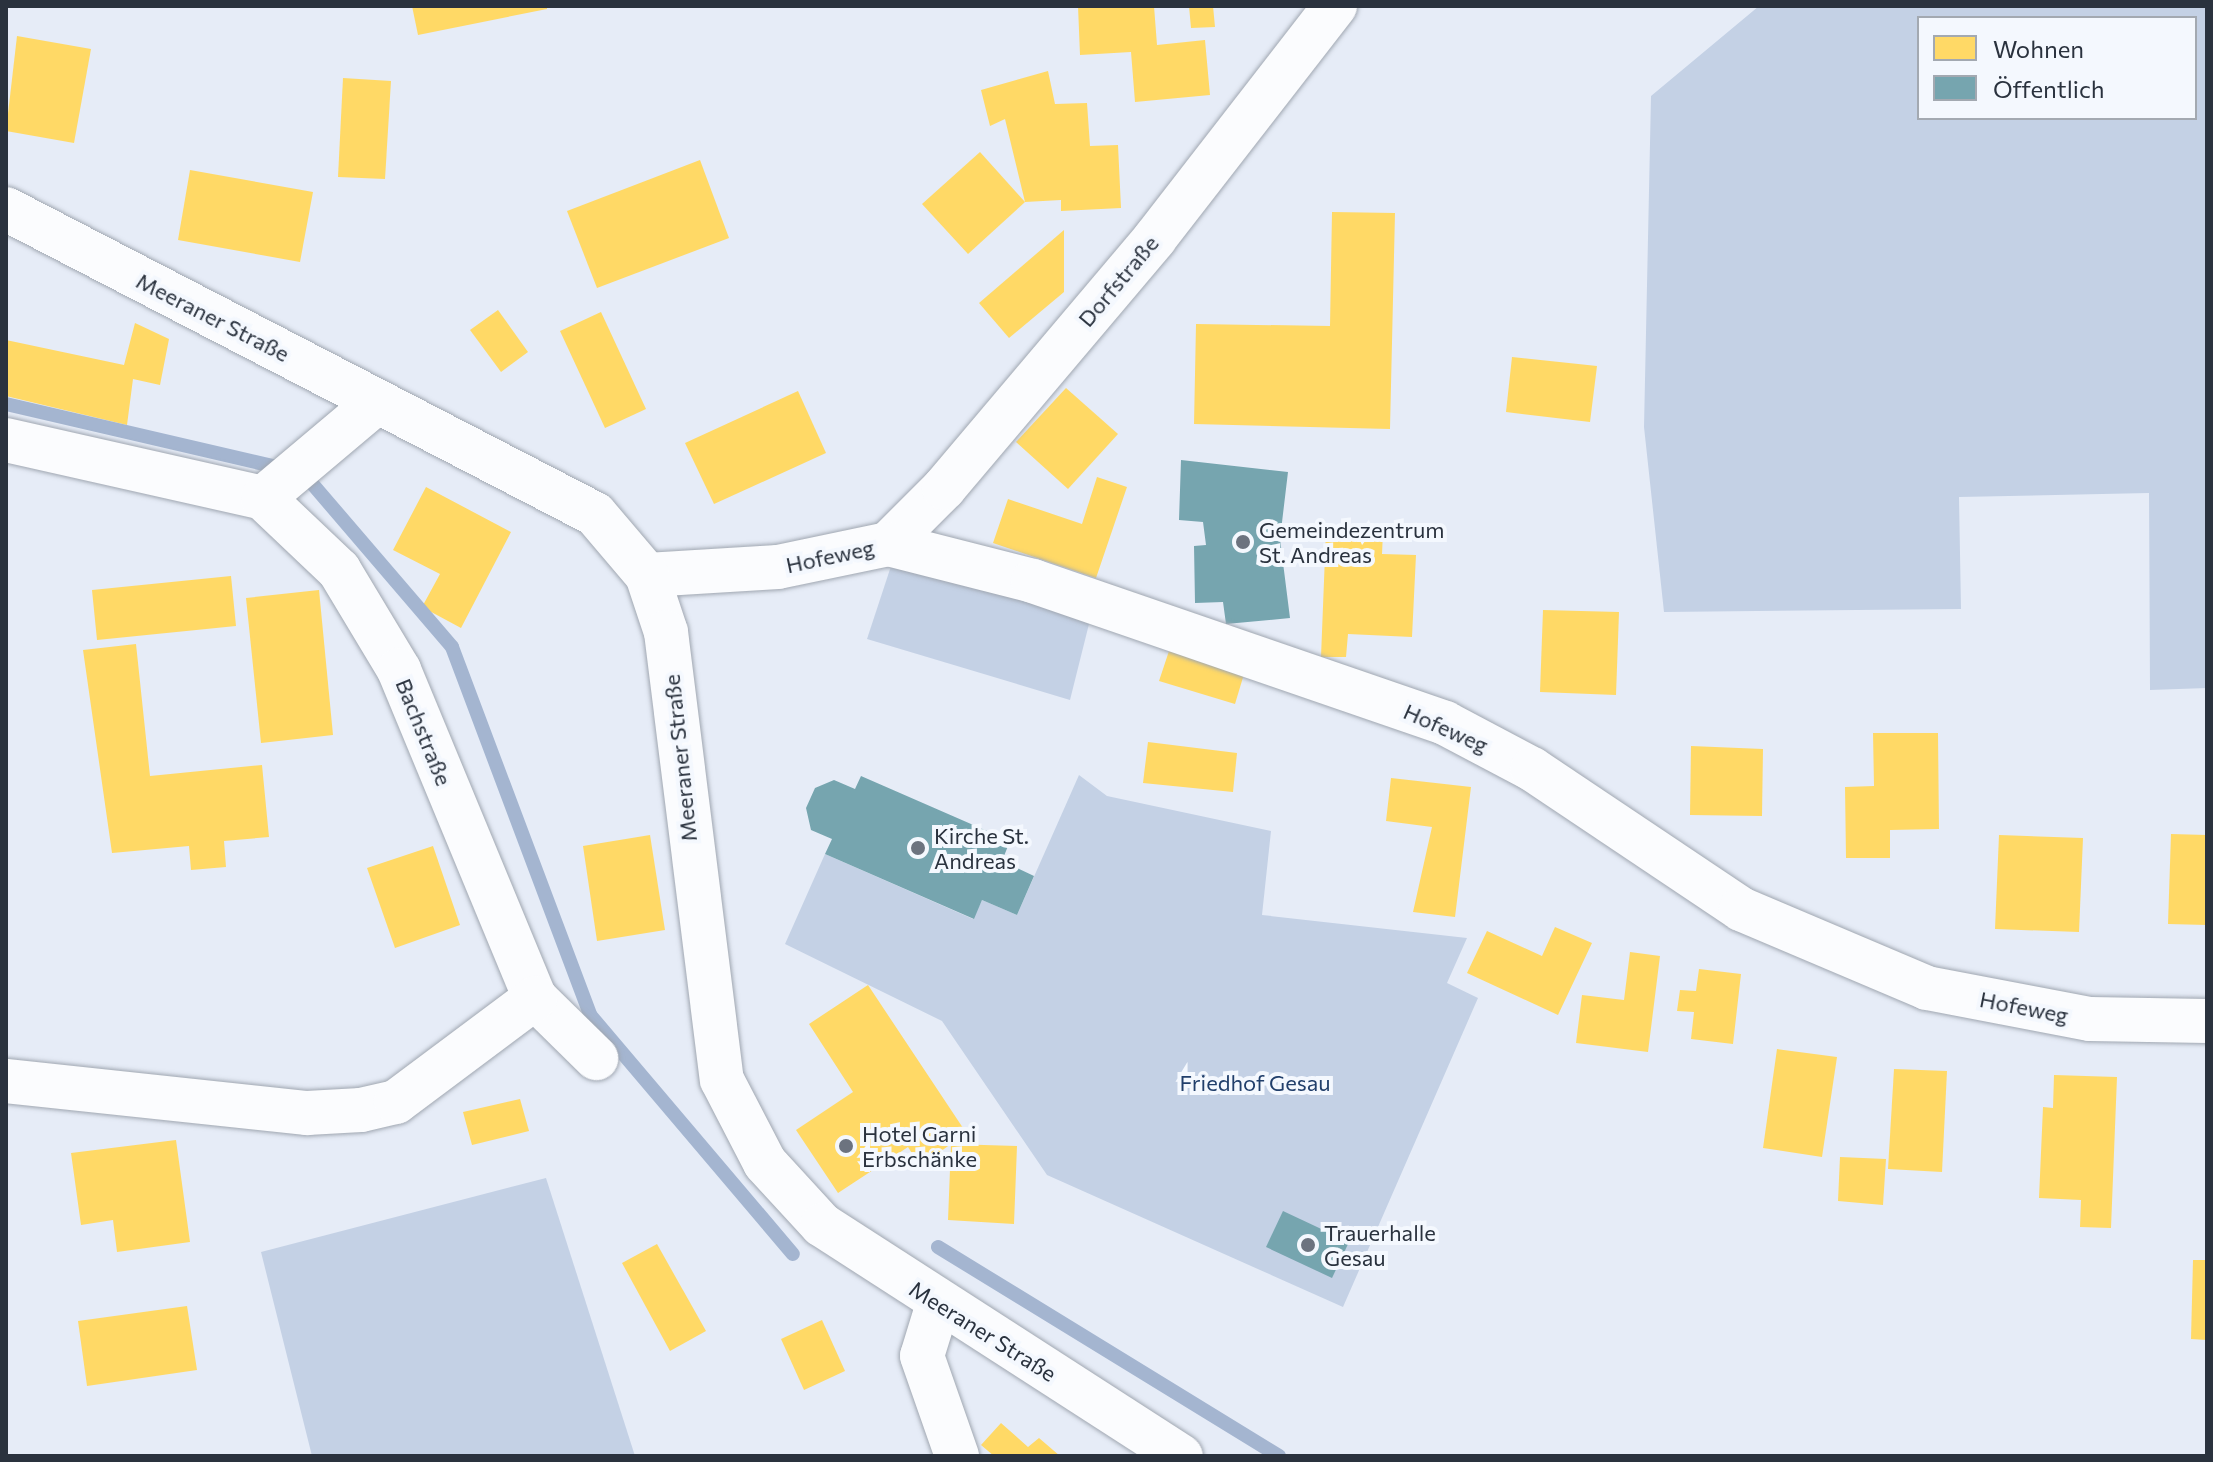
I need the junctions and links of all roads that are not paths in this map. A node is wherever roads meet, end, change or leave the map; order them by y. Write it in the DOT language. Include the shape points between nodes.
graph roads {
  1 [pos="1335,6"];
  2 [pos="6,209"];
  3 [pos="377,402"];
  4 [pos="6,440"];
  5 [pos="285,479"];
  6 [pos="888,544"];
  7 [pos="647,575"];
  8 [pos="535,998"];
  9 [pos="2207,1021"];
  10 [pos="596,1058"];
  11 [pos="6,1081"];
  12 [pos="938,1304"];
  13 [pos="957,1456"];
  14 [pos="1181,1456"];
  1 -- 6 [label="street, Dorfstraße" via="1155,238 944,488"];
  2 -- 3 [label="street, Meeraner Straße"];
  3 -- 5 [label="street"];
  3 -- 7 [label="street, Meeraner Straße" via="595,514"];
  4 -- 5 [label="street"];
  5 -- 8 [label="street, Bachstraße" via="399,670"];
  6 -- 7 [label="street, Hofeweg" via="778,567"];
  6 -- 9 [label="street, Hofeweg" via="1151,618 1445,723 1532,769 1741,909 1927,988 2090,1019"];
  7 -- 12 [label="street, Meeraner Straße" via="666,632 722,1080 765,1163 822,1225"];
  8 -- 10 [label="street, Bachstraße"];
  8 -- 11 [label="street" via="396,1102 361,1110 307,1113"];
  12 -- 13 [label="street" via="922,1356"];
  12 -- 14 [label="street, Meeraner Straße"];
}
